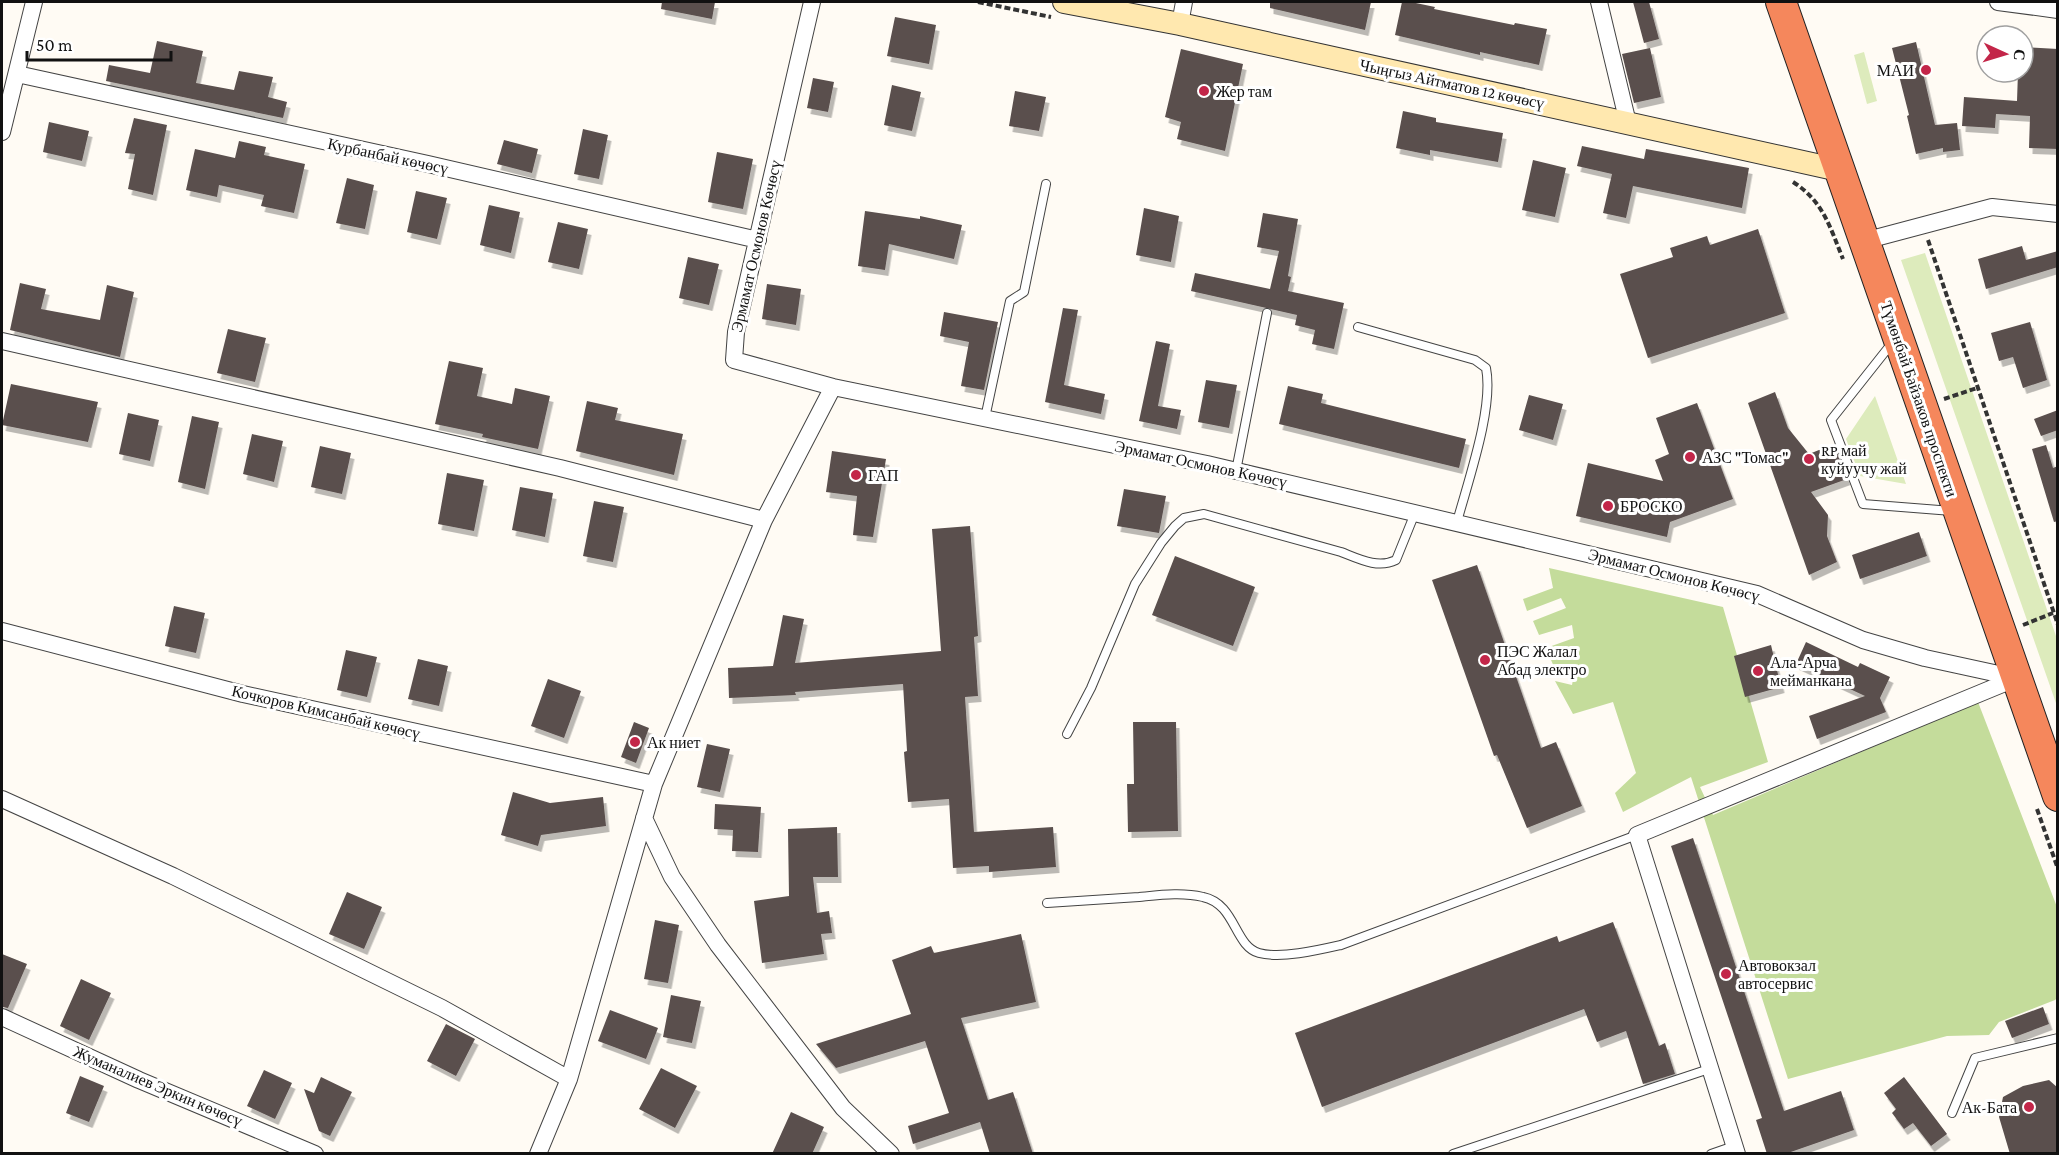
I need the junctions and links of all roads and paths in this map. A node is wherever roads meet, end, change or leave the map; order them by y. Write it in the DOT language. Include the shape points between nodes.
graph roads {
  1 [pos="34,2"];
  2 [pos="812,2"];
  3 [pos="978,2"];
  4 [pos="1184,2"];
  5 [pos="1599,2"];
  6 [pos="1781,2"];
  7 [pos="1998,2"];
  8 [pos="1058,9"];
  9 [pos="2058,10"];
  10 [pos="1180,24"];
  11 [pos="17,74"];
  12 [pos="1628,123"];
  13 [pos="2,132"];
  14 [pos="1839,170"];
  15 [pos="1786,178"];
  16 [pos="1046,184"];
  17 [pos="2058,214"];
  18 [pos="1923,225"];
  19 [pos="758,240"];
  20 [pos="1854,251"];
  21 [pos="1267,313"];
  22 [pos="1358,327"];
  23 [pos="1897,337"];
  24 [pos="2,341"];
  25 [pos="832,387"];
  26 [pos="1977,388"];
  27 [pos="1943,399"];
  28 [pos="985,418"];
  29 [pos="1236,471"];
  30 [pos="1958,511"];
  31 [pos="1415,513"];
  32 [pos="764,520"];
  33 [pos="1457,522"];
  34 [pos="2053,612"];
  35 [pos="2058,625"];
  36 [pos="2019,626"];
  37 [pos="2,631"];
  38 [pos="2017,678"];
  39 [pos="1067,734"];
  40 [pos="654,784"];
  41 [pos="2046,798"];
  42 [pos="2,799"];
  43 [pos="644,818"];
  44 [pos="1637,835"];
  45 [pos="2058,868"];
  46 [pos="1047,903"];
  47 [pos="2,1017"];
  48 [pos="2058,1038"];
  49 [pos="1709,1069"];
  50 [pos="568,1079"];
  51 [pos="1952,1113"];
  52 [pos="1735,1150"];
  53 [pos="315,1154"];
  54 [pos="538,1154"];
  55 [pos="891,1154"];
  56 [pos="1453,1154"];
  57 [pos="1711,1154"];
  1 -- 11 [label="street"];
  2 -- 19 [label="street, Эрмамат Осмонов Көчөсү"];
  3 -- 8 [label="path"];
  4 -- 10 [label="street"];
  5 -- 12 [label="street"];
  6 -- 14 [label="highway, Түмөнбай Байзаков проспекти"];
  7 -- 9 [label="street"];
  8 -- 10 [label="main road, Чыңгыз Айтматов 12 көчөсү"];
  10 -- 12 [label="main road, Чыңгыз Айтматов 12 көчөсү"];
  11 -- 13 [label="street"];
  11 -- 19 [label="street, Курбанбай көчөсү"];
  12 -- 14 [label="main road, Чыңгыз Айтматов 12 көчөсү"];
  14 -- 20 [label="highway, Түмөнбай Байзаков проспекти"];
  15 -- 20 [label="path" via="1811,195"];
  16 -- 28 [label="lane" via="1024,292 1010,301"];
  17 -- 18 [label="street" via="1992,207"];
  18 -- 20 [label="street"];
  18 -- 26 [label="path"];
  19 -- 25 [label="street, Эрмамат Осмонов Көчөсү" via="736,332 734,360"];
  20 -- 23 [label="highway, Түмөнбай Байзаков проспекти"];
  21 -- 29 [label="lane"];
  22 -- 33 [label="lane" via="1474,360 1486,368 1484,420"];
  23 -- 30 [label="highway, Түмөнбай Байзаков проспекти"];
  23 -- 30 [label="lane" via="1831,420 1863,504"];
  24 -- 32 [label="street" via="560,468"];
  25 -- 28 [label="street, Эрмамат Осмонов Көчөсү"];
  25 -- 32 [label="street"];
  26 -- 27 [label="path"];
  26 -- 34 [label="path"];
  28 -- 29 [label="street, Эрмамат Осмонов Көчөсү"];
  29 -- 31 [label="street, Эрмамат Осмонов Көчөсү"];
  30 -- 38 [label="highway, Түмөнбай Байзаков проспекти"];
  31 -- 33 [label="street, Эрмамат Осмонов Көчөсү"];
  31 -- 39 [label="lane" via="1396,560 1387,565 1204,514 1184,518 1161,543 1135,584"];
  32 -- 40 [label="street"];
  33 -- 38 [label="street, Эрмамат Осмонов Көчөсү" via="1757,594 1863,640"];
  34 -- 35 [label="path"];
  34 -- 36 [label="path"];
  37 -- 40 [label="street, Кочкоров Кимсанбай көчөсү" via="243,694"];
  38 -- 41 [label="highway, Түмөнбай Байзаков проспекти"];
  38 -- 44 [label="street"];
  40 -- 43 [label="street"];
  41 -- 45 [label="path"];
  42 -- 50 [label="street" via="173,876 442,1008"];
  43 -- 50 [label="street"];
  43 -- 55 [label="street" via="672,877 718,945 843,1108"];
  44 -- 46 [label="lane" via="1341,945 1299,954 1261,954 1252,950 1222,905 1203,897 1172,895"];
  44 -- 49 [label="street"];
  47 -- 53 [label="street, Жуманалиев Эркин көчөсү"];
  48 -- 51 [label="lane" via="1975,1058"];
  49 -- 52 [label="street"];
  49 -- 56 [label="lane"];
  50 -- 54 [label="street"];
  52 -- 57 [label="lane"];
}
